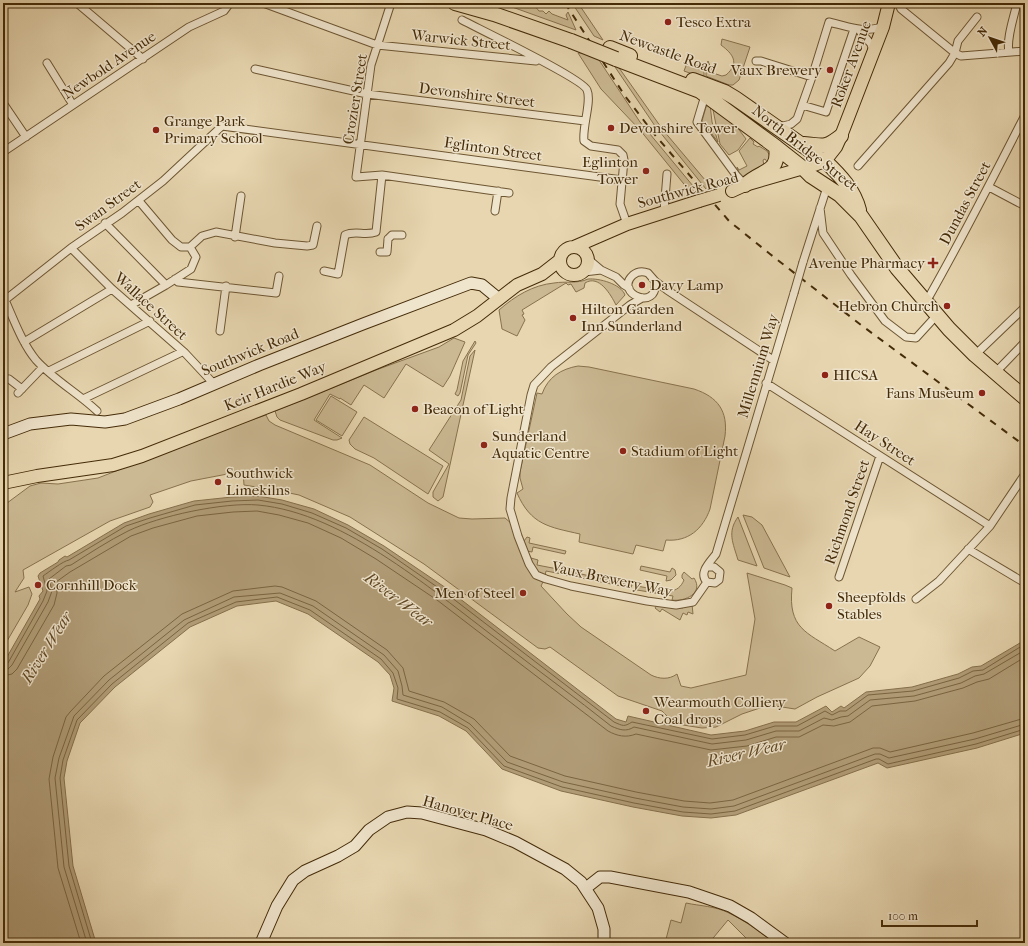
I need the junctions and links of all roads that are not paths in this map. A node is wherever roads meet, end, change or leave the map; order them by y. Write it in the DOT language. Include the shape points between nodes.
graph roads {
  1 [pos="5,3"];
  2 [pos="77,3"];
  3 [pos="230,3"];
  4 [pos="263,3"];
  5 [pos="391,3"];
  6 [pos="455,3"];
  7 [pos="484,3"];
  8 [pos="889,3"];
  9 [pos="1018,3"];
  10 [pos="3,6"];
  11 [pos="900,6"];
  12 [pos="977,17"];
  13 [pos="462,20"];
  14 [pos="883,27"];
  15 [pos="856,30"];
  16 [pos="568,37"];
  17 [pos="377,45"];
  18 [pos="873,52"];
  19 [pos="1009,52"];
  20 [pos="1025,52"];
  21 [pos="955,53"];
  22 [pos="143,59"];
  23 [pos="542,61"];
  24 [pos="756,61"];
  25 [pos="47,63"];
  26 [pos="255,69"];
  27 [pos="812,77"];
  28 [pos="708,90"];
  29 [pos="367,94"];
  30 [pos="3,103"];
  31 [pos="73,105"];
  32 [pos="802,105"];
  33 [pos="1025,115"];
  34 [pos="585,121"];
  35 [pos="773,125"];
  36 [pos="222,126"];
  37 [pos="787,134"];
  38 [pos="841,136"];
  39 [pos="26,137"];
  40 [pos="361,144"];
  41 [pos="801,144"];
  42 [pos="776,147"];
  43 [pos="3,152"];
  44 [pos="825,161"];
  45 [pos="858,166"];
  46 [pos="667,174"];
  47 [pos="806,174"];
  48 [pos="382,175"];
  49 [pos="622,180"];
  50 [pos="745,184"];
  51 [pos="827,187"];
  52 [pos="989,187"];
  53 [pos="498,191"];
  54 [pos="732,191"];
  55 [pos="509,193"];
  56 [pos="240,196"];
  57 [pos="138,200"];
  58 [pos="849,203"];
  59 [pos="1025,206"];
  60 [pos="820,208"];
  61 [pos="495,211"];
  62 [pos="664,211"];
  63 [pos="861,216"];
  64 [pos="105,223"];
  65 [pos="627,224"];
  66 [pos="317,226"];
  67 [pos="376,232"];
  68 [pos="402,235"];
  69 [pos="598,236"];
  70 [pos="236,237"];
  71 [pos="388,239"];
  72 [pos="190,247"];
  73 [pos="574,247"];
  74 [pos="71,248"];
  75 [pos="380,252"];
  76 [pos="588,258"];
  77 [pos="560,260"];
  78 [pos="601,270"];
  79 [pos="324,271"];
  80 [pos="584,272"];
  81 [pos="542,274"];
  82 [pos="568,274"];
  83 [pos="633,275"];
  84 [pos="279,276"];
  85 [pos="616,277"];
  86 [pos="175,279"];
  87 [pos="655,281"];
  88 [pos="166,286"];
  89 [pos="226,286"];
  90 [pos="629,288"];
  91 [pos="112,289"];
  92 [pos="667,290"];
  93 [pos="653,293"];
  94 [pos="634,295"];
  95 [pos="642,298"];
  96 [pos="499,299"];
  97 [pos="4,300"];
  98 [pos="926,302"];
  99 [pos="131,305"];
  100 [pos="630,305"];
  101 [pos="1025,307"];
  102 [pos="937,315"];
  103 [pos="150,321"];
  104 [pos="220,332"];
  105 [pos="24,342"];
  106 [pos="1025,342"];
  107 [pos="182,352"];
  108 [pos="975,355"];
  109 [pos="773,360"];
  110 [pos="46,369"];
  111 [pos="995,373"];
  112 [pos="9,379"];
  113 [pos="766,383"];
  114 [pos="214,384"];
  115 [pos="1025,398"];
  116 [pos="83,399"];
  117 [pos="98,411"];
  118 [pos="3,434"];
  119 [pos="880,456"];
  120 [pos="1025,474"];
  121 [pos="3,483"];
  122 [pos="990,526"];
  123 [pos="968,549"];
  124 [pos="716,554"];
  125 [pos="707,568"];
  126 [pos="716,568"];
  127 [pos="839,577"];
  128 [pos="707,582"];
  129 [pos="1025,583"];
  130 [pos="916,599"];
  131 [pos="586,888"];
  132 [pos="261,943"];
  133 [pos="604,943"];
  134 [pos="785,943"];
  1 -- 10 [label="street"];
  2 -- 22 [label="street"];
  3 -- 22 [label="street, Newbold Avenue" via="224,11 189,27"];
  4 -- 17 [label="street, Warwick Street"];
  5 -- 17 [label="street, Crozier Street"];
  6 -- 16 [label="highway"];
  7 -- 16 [label="highway"];
  8 -- 14 [label="main road, Roker Avenue"];
  9 -- 19 [label="street" via="1011,27"];
  11 -- 21 [label="street"];
  12 -- 21 [label="street" via="958,40"];
  13 -- 23 [label="street"];
  14 -- 15 [label="street"];
  14 -- 18 [label="main road, Roker Avenue"];
  15 -- 18 [label="street" via="871,44"];
  15 -- 27 [label="street" via="829,22"];
  15 -- 32 [label="street" via="826,112"];
  16 -- 28 [label="highway, bridge" via="682,84"];
  17 -- 23 [label="street, Warwick Street"];
  17 -- 29 [label="street, Crozier Street"];
  18 -- 38 [label="main road, Roker Avenue"];
  19 -- 20 [label="street"];
  19 -- 21 [label="street" via="961,56"];
  21 -- 45 [label="street"];
  22 -- 31 [label="street, Newbold Avenue"];
  23 -- 34 [label="street" via="584,86 589,95"];
  24 -- 27 [label="street"];
  25 -- 31 [label="street"];
  26 -- 29 [label="street, Devonshire Street"];
  27 -- 32 [label="street"];
  28 -- 35 [label="highway, Newcastle Road" via="735,98"];
  28 -- 42 [label="highway, North Bridge Street" via="727,109"];
  28 -- 50 [label="street" via="697,122"];
  29 -- 34 [label="street, Devonshire Street"];
  29 -- 40 [label="street, Crozier Street"];
  30 -- 39 [label="street"];
  31 -- 39 [label="street, Newbold Avenue"];
  32 -- 35 [label="street" via="797,119 791,124"];
  33 -- 52 [label="street, Dundas Street"];
  34 -- 49 [label="street" via="584,137 587,145 618,150 623,155"];
  35 -- 37 [label="highway, Newcastle Road"];
  36 -- 40 [label="street, Eglinton Street"];
  36 -- 57 [label="street, Swan Street" via="163,181"];
  37 -- 41 [label="highway, Newcastle Road"];
  37 -- 47 [label="highway" via="806,158"];
  38 -- 41 [label="highway" via="828,145"];
  38 -- 44 [label="main road, North Bridge Street"];
  39 -- 43 [label="street, Newbold Avenue"];
  40 -- 48 [label="street, Crozier Street" via="356,177"];
  40 -- 49 [label="street, Eglinton Street"];
  41 -- 44 [label="highway, Newcastle Road"];
  42 -- 47 [label="highway, North Bridge Street"];
  42 -- 50 [label="highway" via="775,165"];
  44 -- 47 [label="main road"];
  44 -- 58 [label="highway" via="827,174"];
  44 -- 63 [label="highway, North Bridge Street" via="850,189 857,200"];
  46 -- 62 [label="street"];
  47 -- 50 [label="main road, Southwick Road" via="786,172"];
  47 -- 51 [label="highway, North Bridge Street"];
  47 -- 54 [label="main road, Southwick Road" via="744,191"];
  48 -- 53 [label="street"];
  48 -- 67 [label="street"];
  49 -- 65 [label="street" via="620,204"];
  50 -- 54 [label="main road, Southwick Road"];
  51 -- 58 [label="highway, North Bridge Street"];
  51 -- 60 [label="street, Millennium Way"];
  52 -- 59 [label="street"];
  52 -- 98 [label="street, Dundas Street"];
  53 -- 55 [label="street"];
  53 -- 61 [label="street"];
  54 -- 62 [label="main road, Southwick Road, bridge"];
  56 -- 70 [label="street"];
  57 -- 64 [label="street, Swan Street"];
  57 -- 72 [label="street" via="172,240 181,247"];
  58 -- 63 [label="highway, North Bridge Street"];
  60 -- 102 [label="street" via="823,233 885,321 906,337 916,338"];
  60 -- 109 [label="street, Millennium Way, bridge"];
  62 -- 65 [label="main road, Southwick Road"];
  63 -- 98 [label="highway, North Bridge Street" via="897,268"];
  64 -- 74 [label="street, Swan Street"];
  64 -- 88 [label="street"];
  65 -- 69 [label="main road, Southwick Road"];
  66 -- 70 [label="street" via="312,245 307,246"];
  67 -- 71 [label="street"];
  67 -- 79 [label="street" via="350,232 345,235 338,274"];
  68 -- 71 [label="street"];
  69 -- 73 [label="main road, Southwick Road"];
  69 -- 76 [label="main road"];
  70 -- 72 [label="street" via="216,232 202,236"];
  71 -- 75 [label="street" via="387,252"];
  72 -- 86 [label="street" via="196,257 191,269"];
  73 -- 76 [label="main road" via="582,249"];
  73 -- 77 [label="main road" via="566,249"];
  74 -- 91 [label="street, Wallace Street"];
  74 -- 97 [label="street, Swan Street"];
  76 -- 78 [label="street"];
  76 -- 80 [label="main road" via="588,266"];
  77 -- 81 [label="main road"];
  77 -- 82 [label="main road" via="562,268"];
  78 -- 80 [label="street"];
  78 -- 85 [label="street"];
  80 -- 82 [label="main road" via="577,275"];
  81 -- 82 [label="main road"];
  81 -- 96 [label="main road, Keir Hardie Way" via="518,285"];
  83 -- 85 [label="street"];
  83 -- 87 [label="street" via="645,272"];
  83 -- 90 [label="street"];
  84 -- 89 [label="street" via="276,293"];
  85 -- 90 [label="street"];
  86 -- 88 [label="street"];
  86 -- 89 [label="street" via="178,282"];
  87 -- 92 [label="street"];
  87 -- 93 [label="street"];
  88 -- 99 [label="street"];
  89 -- 104 [label="street"];
  90 -- 94 [label="street"];
  91 -- 99 [label="street, Wallace Street"];
  91 -- 105 [label="street"];
  92 -- 93 [label="street"];
  92 -- 109 [label="street"];
  93 -- 95 [label="street"];
  94 -- 95 [label="street"];
  94 -- 100 [label="street"];
  95 -- 100 [label="street, Vaux Brewery Way"];
  96 -- 114 [label="street, Southwick Road" via="482,285 471,282"];
  96 -- 121 [label="main road, Keir Hardie Way" via="454,330 301,394 142,456 113,466"];
  97 -- 105 [label="street"];
  98 -- 102 [label="highway, North Bridge Street"];
  99 -- 103 [label="street, Wallace Street"];
  100 -- 128 [label="street, Vaux Brewery Way" via="551,367 534,385 510,509 529,564 536,575 546,579 676,605 694,602"];
  101 -- 108 [label="street"];
  102 -- 108 [label="highway, North Bridge Street"];
  103 -- 107 [label="street, Wallace Street"];
  103 -- 110 [label="street"];
  105 -- 110 [label="street"];
  106 -- 111 [label="street"];
  107 -- 114 [label="street, Wallace Street"];
  107 -- 116 [label="street"];
  108 -- 111 [label="highway, North Bridge Street"];
  109 -- 113 [label="street, Millennium Way"];
  110 -- 112 [label="street" via="20,391"];
  110 -- 116 [label="street"];
  111 -- 115 [label="highway, North Bridge Street"];
  113 -- 119 [label="street, Hay Street"];
  113 -- 124 [label="street, Millennium Way"];
  114 -- 118 [label="street, Southwick Road" via="114,421 71,419 30,424"];
  116 -- 117 [label="street"];
  119 -- 122 [label="street, Hay Street"];
  119 -- 127 [label="street, Richmond Street"];
  120 -- 122 [label="street"];
  122 -- 123 [label="street"];
  123 -- 129 [label="street"];
  123 -- 130 [label="street" via="939,581"];
  124 -- 125 [label="street, Millennium Way"];
  124 -- 126 [label="street, Millennium Way"];
  125 -- 126 [label="street"];
  125 -- 128 [label="street" via="703,576"];
  126 -- 128 [label="street" via="720,574 719,580 712,584"];
  131 -- 132 [label="street, Hanover Place" via="565,868 515,842 486,830 422,813 407,812 388,817 369,830 355,846 305,871 293,880"];
  131 -- 133 [label="street, Hanover Place" via="602,918"];
  131 -- 134 [label="street" via="600,877 610,877 689,892 730,906"];
}
